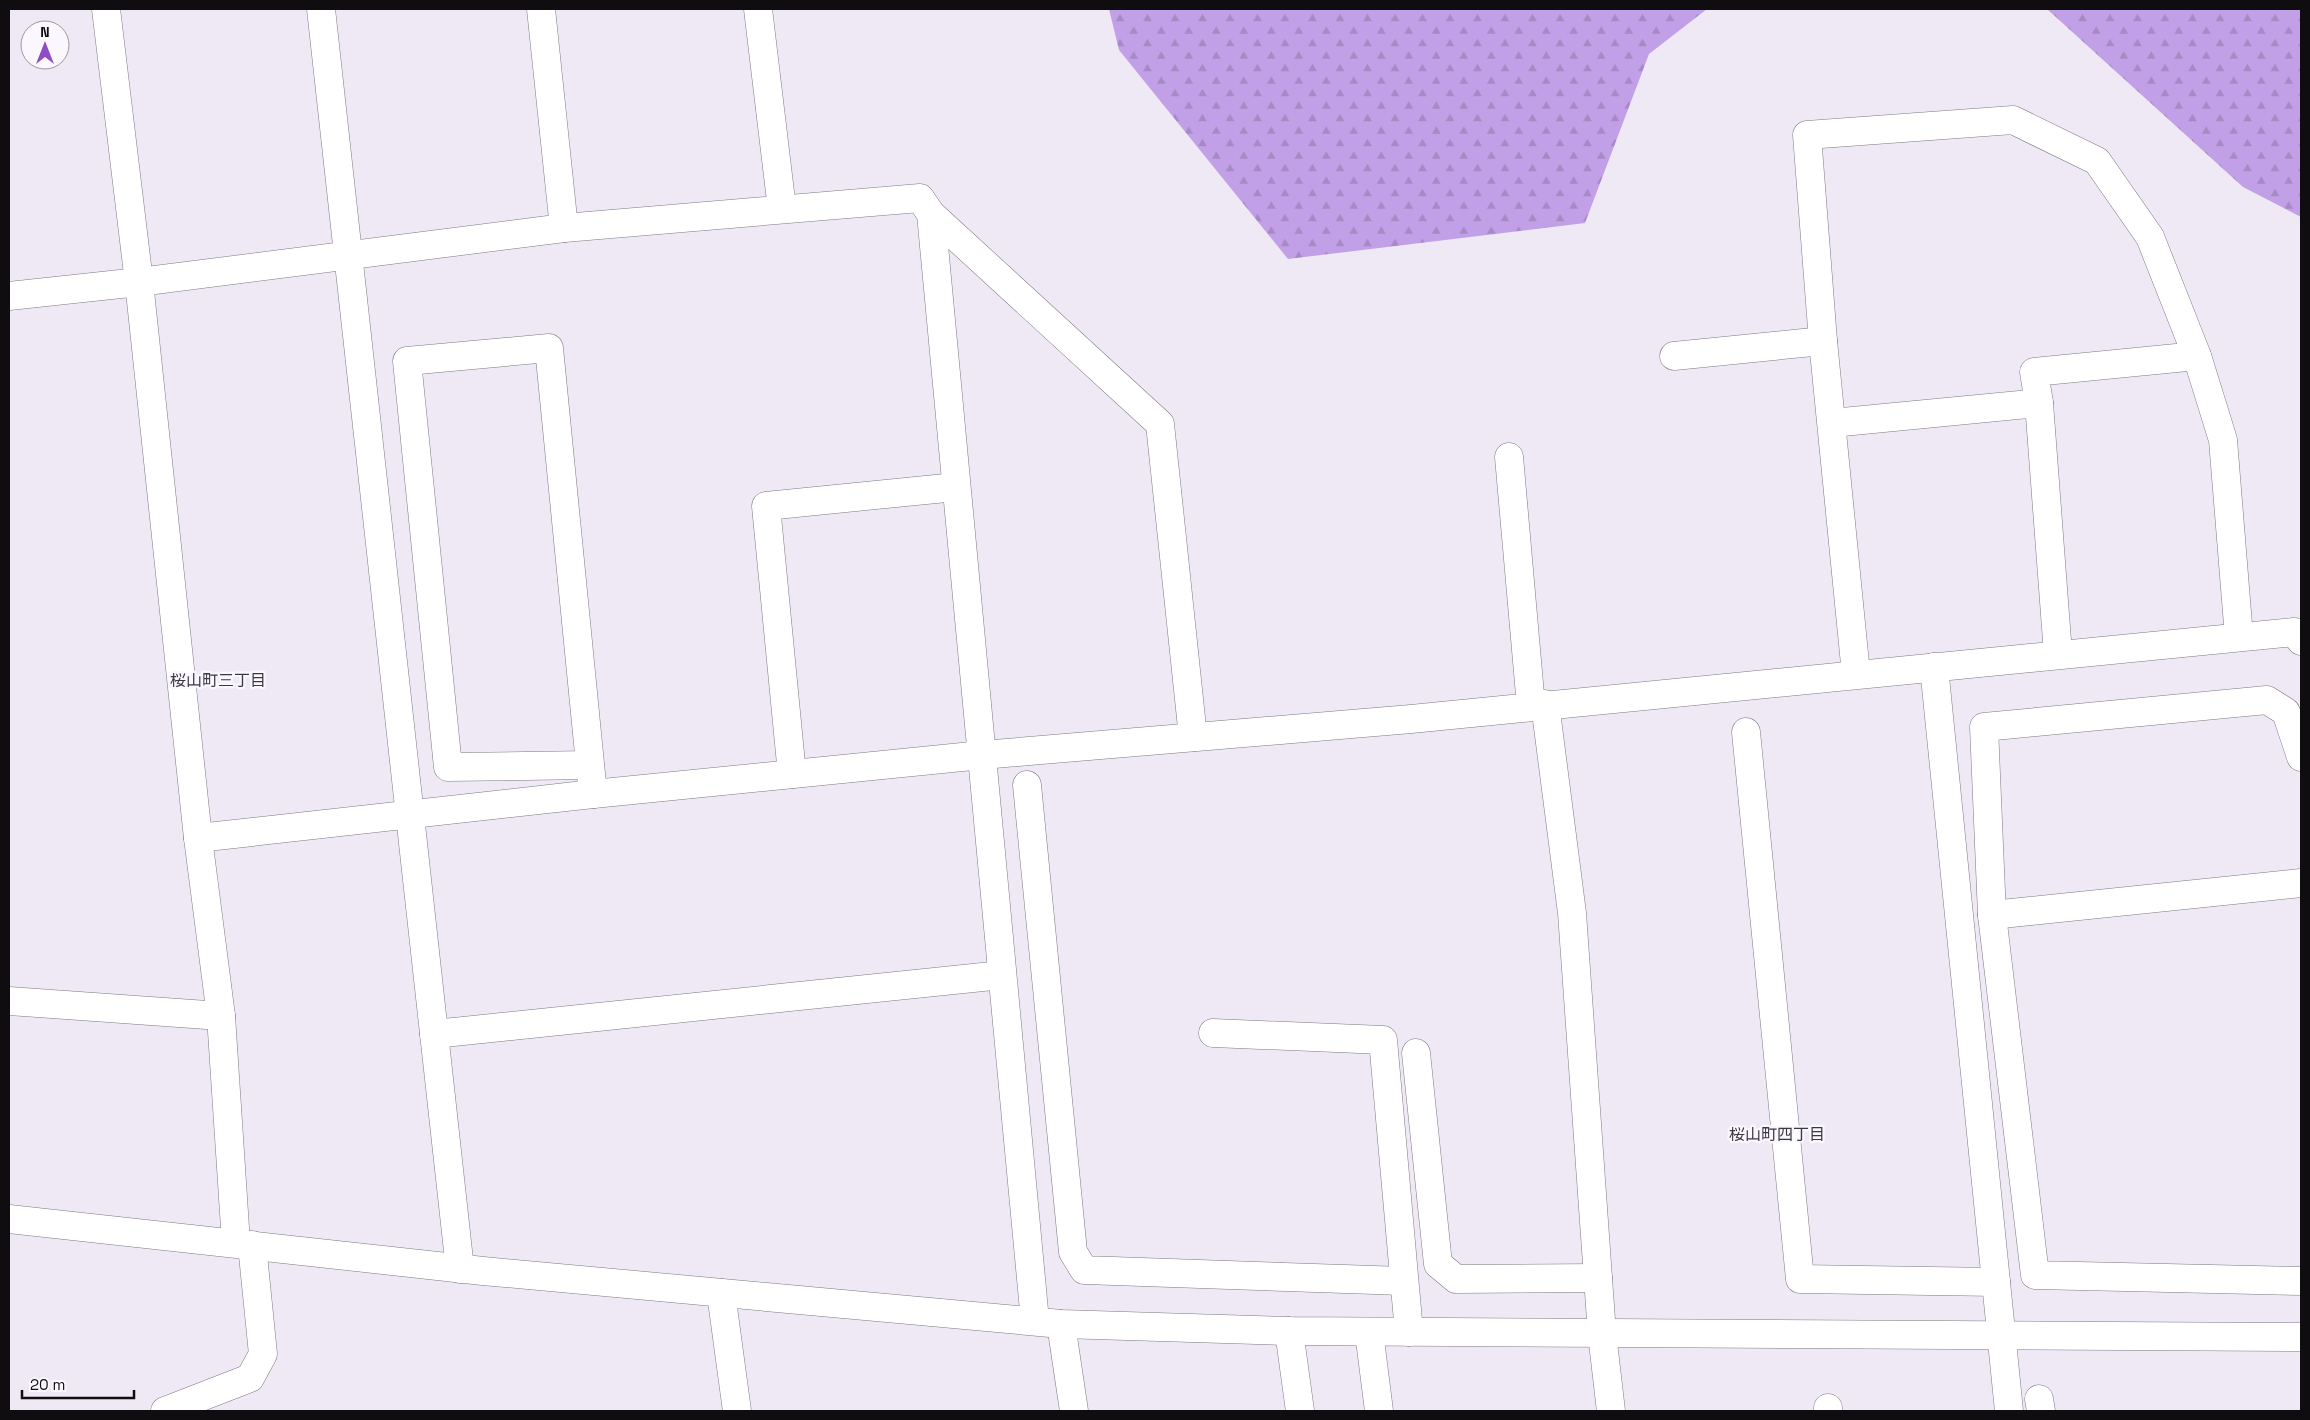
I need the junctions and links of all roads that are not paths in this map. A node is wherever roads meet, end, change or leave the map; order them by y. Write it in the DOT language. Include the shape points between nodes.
graph roads {
  1 [pos="106,9"];
  2 [pos="321,9"];
  3 [pos="541,9"];
  4 [pos="758,9"];
  5 [pos="782,209"];
  6 [pos="931,214"];
  7 [pos="564,228"];
  8 [pos="348,255"];
  9 [pos="139,282"];
  10 [pos="9,296"];
  11 [pos="1823,342"];
  12 [pos="1674,356"];
  13 [pos="2198,356"];
  14 [pos="2038,403"];
  15 [pos="1832,423"];
  16 [pos="1508,457"];
  17 [pos="956,487"];
  18 [pos="2299,635"];
  19 [pos="2239,637"];
  20 [pos="2058,654"];
  21 [pos="1934,667"];
  22 [pos="1856,674"];
  23 [pos="1538,705"];
  24 [pos="1746,732"];
  25 [pos="1193,737"];
  26 [pos="982,755"];
  27 [pos="2301,757"];
  28 [pos="590,765"];
  29 [pos="792,774"];
  30 [pos="1027,785"];
  31 [pos="593,794"];
  32 [pos="410,815"];
  33 [pos="198,838"];
  34 [pos="2301,883"];
  35 [pos="1992,915"];
  36 [pos="1002,974"];
  37 [pos="9,1001"];
  38 [pos="221,1016"];
  39 [pos="1213,1033"];
  40 [pos="434,1034"];
  41 [pos="1416,1053"];
  42 [pos="9,1219"];
  43 [pos="244,1244"];
  44 [pos="460,1269"];
  45 [pos="1598,1278"];
  46 [pos="1404,1281"];
  47 [pos="2301,1281"];
  48 [pos="1996,1282"];
  49 [pos="721,1293"];
  50 [pos="1048,1322"];
  51 [pos="1289,1331"];
  52 [pos="1368,1332"];
  53 [pos="1409,1332"];
  54 [pos="1602,1334"];
  55 [pos="2002,1336"];
  56 [pos="2301,1337"];
  57 [pos="165,1411"];
  58 [pos="737,1411"];
  59 [pos="1074,1411"];
  60 [pos="1300,1411"];
  61 [pos="1379,1411"];
  62 [pos="1611,1411"];
  63 [pos="2009,1411"];
  1 -- 9 [label="street"];
  2 -- 8 [label="street"];
  3 -- 7 [label="street"];
  4 -- 5 [label="street"];
  5 -- 6 [label="street" via="920,198"];
  5 -- 7 [label="street"];
  6 -- 17 [label="street"];
  6 -- 25 [label="street" via="1160,424"];
  7 -- 8 [label="street"];
  8 -- 9 [label="street"];
  8 -- 32 [label="street"];
  9 -- 10 [label="street"];
  9 -- 33 [label="street"];
  11 -- 12 [label="street"];
  11 -- 13 [label="street" via="1807,135 2013,120 2097,161 2150,237"];
  11 -- 15 [label="street"];
  13 -- 14 [label="street" via="2034,372"];
  13 -- 19 [label="street" via="2223,440"];
  14 -- 15 [label="street"];
  14 -- 20 [label="street"];
  15 -- 22 [label="street"];
  16 -- 23 [label="street"];
  17 -- 26 [label="street"];
  17 -- 29 [label="street" via="766,506"];
  18 -- 19 [label="street"];
  19 -- 20 [label="street"];
  20 -- 21 [label="street"];
  21 -- 22 [label="street"];
  21 -- 48 [label="street"];
  22 -- 23 [label="street"];
  23 -- 25 [label="street"];
  23 -- 45 [label="street" via="1572,913"];
  24 -- 48 [label="street" via="1800,1279"];
  25 -- 26 [label="street"];
  26 -- 29 [label="street"];
  26 -- 36 [label="street"];
  27 -- 35 [label="street" via="2286,712 2267,700 1984,727"];
  28 -- 28 [label="street" via="549,348 406,362 448,767"];
  28 -- 31 [label="street"];
  29 -- 31 [label="street"];
  30 -- 46 [label="street" via="1073,1252 1084,1270"];
  31 -- 32 [label="street"];
  32 -- 33 [label="street"];
  32 -- 40 [label="street"];
  33 -- 38 [label="street"];
  34 -- 35 [label="street"];
  35 -- 47 [label="street" via="2035,1276"];
  36 -- 40 [label="street"];
  36 -- 50 [label="street"];
  37 -- 38 [label="street"];
  38 -- 43 [label="street"];
  39 -- 46 [label="street" via="1383,1040"];
  40 -- 44 [label="street"];
  41 -- 45 [label="street" via="1438,1264 1456,1279"];
  42 -- 43 [label="street"];
  43 -- 44 [label="street"];
  43 -- 57 [label="street" via="263,1354 250,1378"];
  44 -- 49 [label="street"];
  45 -- 54 [label="street"];
  46 -- 53 [label="street"];
  48 -- 55 [label="street"];
  49 -- 50 [label="street"];
  49 -- 58 [label="street"];
  50 -- 51 [label="street"];
  50 -- 59 [label="street"];
  51 -- 52 [label="street"];
  51 -- 60 [label="street"];
  52 -- 53 [label="street"];
  52 -- 61 [label="street"];
  53 -- 54 [label="street"];
  54 -- 55 [label="street"];
  54 -- 62 [label="street"];
  55 -- 56 [label="street"];
  55 -- 63 [label="street"];
}
